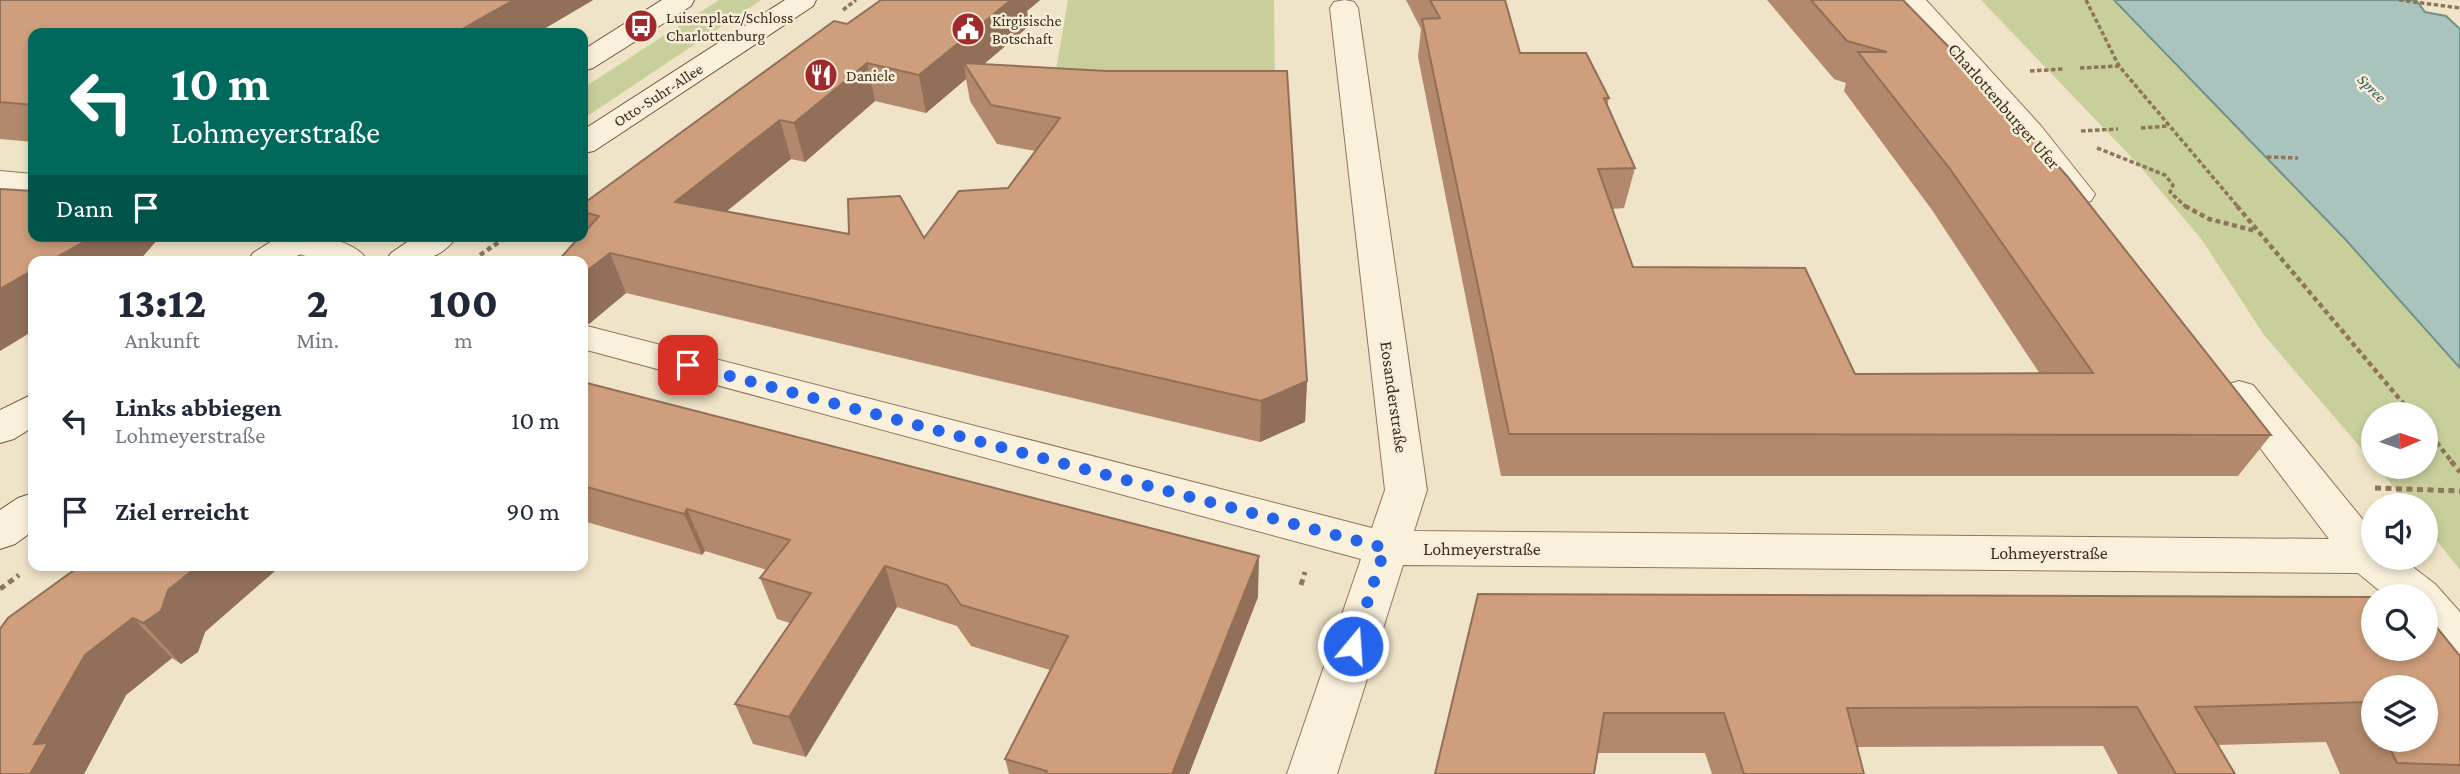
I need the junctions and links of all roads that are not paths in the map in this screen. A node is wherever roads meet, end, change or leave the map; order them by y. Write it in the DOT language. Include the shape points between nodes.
graph roads {
  1 [pos="681,0"];
  2 [pos="803,0"];
  3 [pos="1911,0"];
  4 [pos="1344,8"];
  5 [pos="588,59"];
  6 [pos="588,141"];
  7 [pos="0,181"];
  8 [pos="28,184"];
  9 [pos="2098,218"];
  10 [pos="291,242"];
  11 [pos="309,242"];
  12 [pos="431,242"];
  13 [pos="272,256"];
  14 [pos="340,256"];
  15 [pos="410,256"];
  16 [pos="588,338"];
  17 [pos="2217,368"];
  18 [pos="28,411"];
  19 [pos="0,429"];
  20 [pos="28,512"];
  21 [pos="0,532"];
  22 [pos="1385,548"];
  23 [pos="2361,548"];
  24 [pos="2361,556"];
  25 [pos="2385,570"];
  26 [pos="2403,584"];
  27 [pos="2438,618"];
  28 [pos="2460,645"];
  29 [pos="1312,774"];
  1 -- 5 [label="street"];
  2 -- 6 [label="street, Otto-Suhr-Allee"];
  3 -- 9 [label="street, Charlottenburger Ufer" via="2030,133"];
  4 -- 22 [label="street, Eosanderstraße" via="1406,490"];
  7 -- 8 [label="street"];
  10 -- 13 [label="street"];
  11 -- 14 [label="street"];
  12 -- 15 [label="street"];
  16 -- 22 [label="street, Lohmeyerstraße"];
  17 -- 23 [label="street"];
  18 -- 19 [label="street"];
  20 -- 21 [label="street"];
  22 -- 24 [label="street, Lohmeyerstraße"];
  22 -- 29 [label="street, Eosanderstraße"];
  25 -- 26 [label="street"];
  27 -- 28 [label="street"];
}
